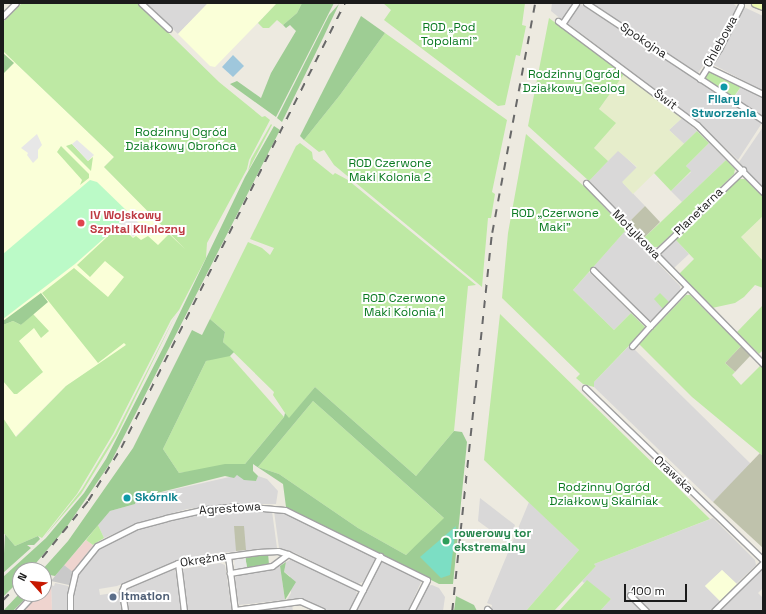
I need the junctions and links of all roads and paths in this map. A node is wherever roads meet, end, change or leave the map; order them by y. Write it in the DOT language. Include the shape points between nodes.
graph roads {
  1 [pos="16,3"];
  2 [pos="141,3"];
  3 [pos="576,3"];
  4 [pos="586,3"];
  5 [pos="754,3"];
  6 [pos="741,5"];
  7 [pos="763,6"];
  8 [pos="3,16"];
  9 [pos="168,29"];
  10 [pos="707,67"];
  11 [pos="700,79"];
  12 [pos="763,94"];
  13 [pos="763,120"];
  14 [pos="743,170"];
  15 [pos="586,183"];
  16 [pos="763,192"];
  17 [pos="654,254"];
  18 [pos="593,270"];
  19 [pos="687,288"];
  20 [pos="650,326"];
  21 [pos="632,346"];
  22 [pos="763,364"];
  23 [pos="585,388"];
  24 [pos="288,554"];
  25 [pos="228,556"];
  26 [pos="380,556"];
  27 [pos="763,562"];
  28 [pos="178,563"];
  29 [pos="230,573"];
  30 [pos="363,590"];
  31 [pos="630,595"];
  32 [pos="26,602"];
  33 [pos="235,610"];
  34 [pos="18,611"];
  35 [pos="70,611"];
  36 [pos="125,611"];
  37 [pos="184,611"];
  38 [pos="322,611"];
  39 [pos="352,611"];
  40 [pos="411,611"];
  41 [pos="646,611"];
  42 [pos="714,611"];
  1 -- 8 [label="street"];
  2 -- 9 [label="street"];
  3 -- 14 [label="street, Świt" via="560,22 697,125"];
  4 -- 11 [label="street, Spokojna"];
  5 -- 7 [label="street"];
  6 -- 10 [label="street, Chlebowa"];
  10 -- 11 [label="street, Chlebowa"];
  10 -- 12 [label="street"];
  11 -- 13 [label="street, Spokojna"];
  14 -- 16 [label="street, Świt"];
  14 -- 17 [label="street, Planetarna"];
  15 -- 17 [label="street, Motylkowa"];
  17 -- 19 [label="street, Motylkowa"];
  18 -- 20 [label="street"];
  19 -- 20 [label="street"];
  19 -- 22 [label="street, Motylkowa"];
  20 -- 21 [label="street"];
  23 -- 27 [label="street, Orawska"];
  24 -- 25 [label="street, Okrężna" via="272,551"];
  24 -- 29 [label="street, Okrężna" via="272,566"];
  24 -- 30 [label="street, Okrężna"];
  25 -- 28 [label="street, Okrężna"];
  25 -- 29 [label="street"];
  26 -- 30 [label="street"];
  26 -- 35 [label="street, Agrestowa" via="285,510 247,506 206,509 137,526 97,546 75,573 70,595"];
  26 -- 40 [label="street, Agrestowa" via="427,580"];
  27 -- 42 [label="street"];
  28 -- 36 [label="street, Okrężna" via="123,586"];
  28 -- 37 [label="street"];
  29 -- 33 [label="street"];
  30 -- 39 [label="street"];
  31 -- 41 [label="street"];
  32 -- 34 [label="street"];
  33 -- 38 [label="street" via="300,601"];
}
